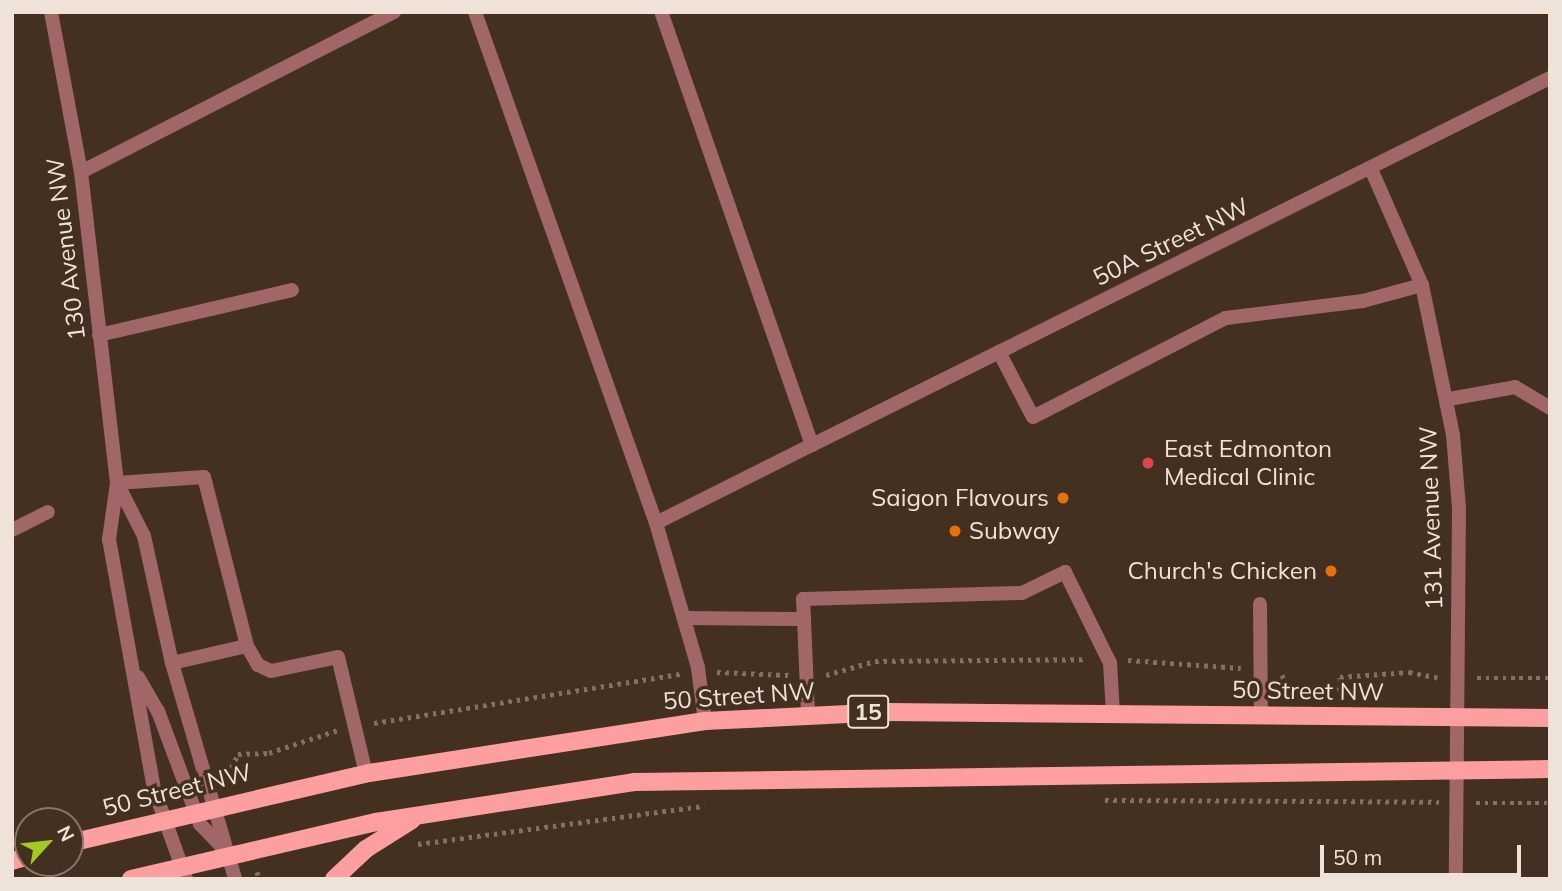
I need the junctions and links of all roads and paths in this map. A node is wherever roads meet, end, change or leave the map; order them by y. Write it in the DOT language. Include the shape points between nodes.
graph roads {
  1 [pos="51,12"];
  2 [pos="394,12"];
  3 [pos="475,12"];
  4 [pos="660,12"];
  5 [pos="1550,78"];
  6 [pos="1371,169"];
  7 [pos="81,172"];
  8 [pos="1422,285"];
  9 [pos="292,290"];
  10 [pos="99,335"];
  11 [pos="999,352"];
  12 [pos="1448,399"];
  13 [pos="1550,408"];
  14 [pos="812,446"];
  15 [pos="117,483"];
  16 [pos="48,512"];
  17 [pos="656,523"];
  18 [pos="12,530"];
  19 [pos="1260,604"];
  20 [pos="685,618"];
  21 [pos="804,619"];
  22 [pos="247,646"];
  23 [pos="1108,658"];
  24 [pos="172,663"];
  25 [pos="132,667"];
  26 [pos="1260,669"];
  27 [pos="698,672"];
  28 [pos="806,676"];
  29 [pos="1458,678"];
  30 [pos="1550,678"];
  31 [pos="808,714"];
  32 [pos="1114,714"];
  33 [pos="1261,714"];
  34 [pos="1457,718"];
  35 [pos="1550,718"];
  36 [pos="705,721"];
  37 [pos="356,727"];
  38 [pos="231,768"];
  39 [pos="1457,769"];
  40 [pos="1550,769"];
  41 [pos="366,774"];
  42 [pos="1090,800"];
  43 [pos="1456,803"];
  44 [pos="1550,803"];
  45 [pos="217,804"];
  46 [pos="720,805"];
  47 [pos="195,809"];
  48 [pos="426,813"];
  49 [pos="163,817"];
  50 [pos="84,839"];
  51 [pos="410,845"];
  52 [pos="227,852"];
  53 [pos="267,863"];
  54 [pos="183,871"];
  55 [pos="257,872"];
  56 [pos="234,878"];
  57 [pos="131,879"];
  58 [pos="260,879"];
  59 [pos="334,879"];
  60 [pos="1456,879"];
  1 -- 7 [label="street, 130 Avenue NW"];
  2 -- 7 [label="street"];
  3 -- 17 [label="street"];
  4 -- 14 [label="street"];
  5 -- 6 [label="street, 50A Street NW"];
  6 -- 8 [label="street, 131 Avenue NW"];
  6 -- 11 [label="street, 50A Street NW"];
  7 -- 10 [label="street, 130 Avenue NW"];
  8 -- 11 [label="street" via="1363,301 1226,318 1033,417"];
  8 -- 12 [label="street, 131 Avenue NW"];
  9 -- 10 [label="street"];
  10 -- 15 [label="street, 130 Avenue NW"];
  11 -- 14 [label="street, 50A Street NW"];
  12 -- 13 [label="street" via="1515,387"];
  12 -- 29 [label="street, 131 Avenue NW" via="1459,508"];
  14 -- 17 [label="street, 50A Street NW"];
  15 -- 22 [label="street" via="204,477"];
  15 -- 24 [label="street, 130 Avenue NW" via="144,536"];
  15 -- 25 [label="street, 130 Avenue NW" via="109,539"];
  16 -- 18 [label="street"];
  17 -- 20 [label="street"];
  19 -- 26 [label="street"];
  20 -- 21 [label="street"];
  20 -- 27 [label="street"];
  21 -- 23 [label="street" via="803,599 1022,593 1065,572"];
  21 -- 28 [label="street"];
  22 -- 24 [label="street"];
  22 -- 37 [label="street" via="258,665 271,671 338,657"];
  23 -- 26 [label="path"];
  23 -- 28 [label="path" via="875,661"];
  23 -- 32 [label="street"];
  24 -- 45 [label="street, 130 Avenue NW"];
  25 -- 47 [label="street" via="158,711"];
  25 -- 49 [label="street, 130 Avenue NW"];
  26 -- 29 [label="path" via="1280,670 1289,687 1302,691 1340,690 1339,677 1409,671"];
  26 -- 33 [label="street"];
  27 -- 28 [label="path"];
  27 -- 36 [label="street"];
  27 -- 37 [label="path"];
  28 -- 31 [label="street"];
  29 -- 30 [label="path"];
  29 -- 34 [label="street, 131 Avenue NW"];
  31 -- 32 [label="main road, 50 Street NW / 15"];
  31 -- 36 [label="main road, 50 Street NW / 15"];
  32 -- 33 [label="main road, 50 Street NW / 15"];
  33 -- 34 [label="main road, 50 Street NW / 15"];
  34 -- 35 [label="main road, 50 Street NW / 15"];
  34 -- 39 [label="street, 131 Avenue NW"];
  36 -- 41 [label="main road, 50 Street NW / 15"];
  37 -- 38 [label="path" via="295,740 269,753 238,754"];
  37 -- 41 [label="street"];
  39 -- 40 [label="main road"];
  39 -- 43 [label="street, 131 Avenue NW"];
  39 -- 48 [label="main road" via="730,777 634,782"];
  41 -- 45 [label="main road, 50 Street NW / 15"];
  42 -- 43 [label="path"];
  43 -- 44 [label="path"];
  43 -- 60 [label="street, 131 Avenue NW"];
  45 -- 47 [label="main road, 50 Street NW / 15"];
  45 -- 52 [label="street, 130 Avenue NW"];
  46 -- 51 [label="path" via="603,815"];
  47 -- 49 [label="main road, 50 Street NW"];
  47 -- 52 [label="street" via="206,836"];
  48 -- 52 [label="main road"];
  48 -- 59 [label="main road" via="366,849"];
  49 -- 50 [label="main road, 50 Street NW"];
  49 -- 54 [label="street, 130 Avenue NW"];
  52 -- 54 [label="main road"];
  52 -- 56 [label="street, 130 Avenue NW"];
  53 -- 55 [label="path"];
  54 -- 57 [label="main road"];
  55 -- 56 [label="path"];
  55 -- 58 [label="path"];
}
